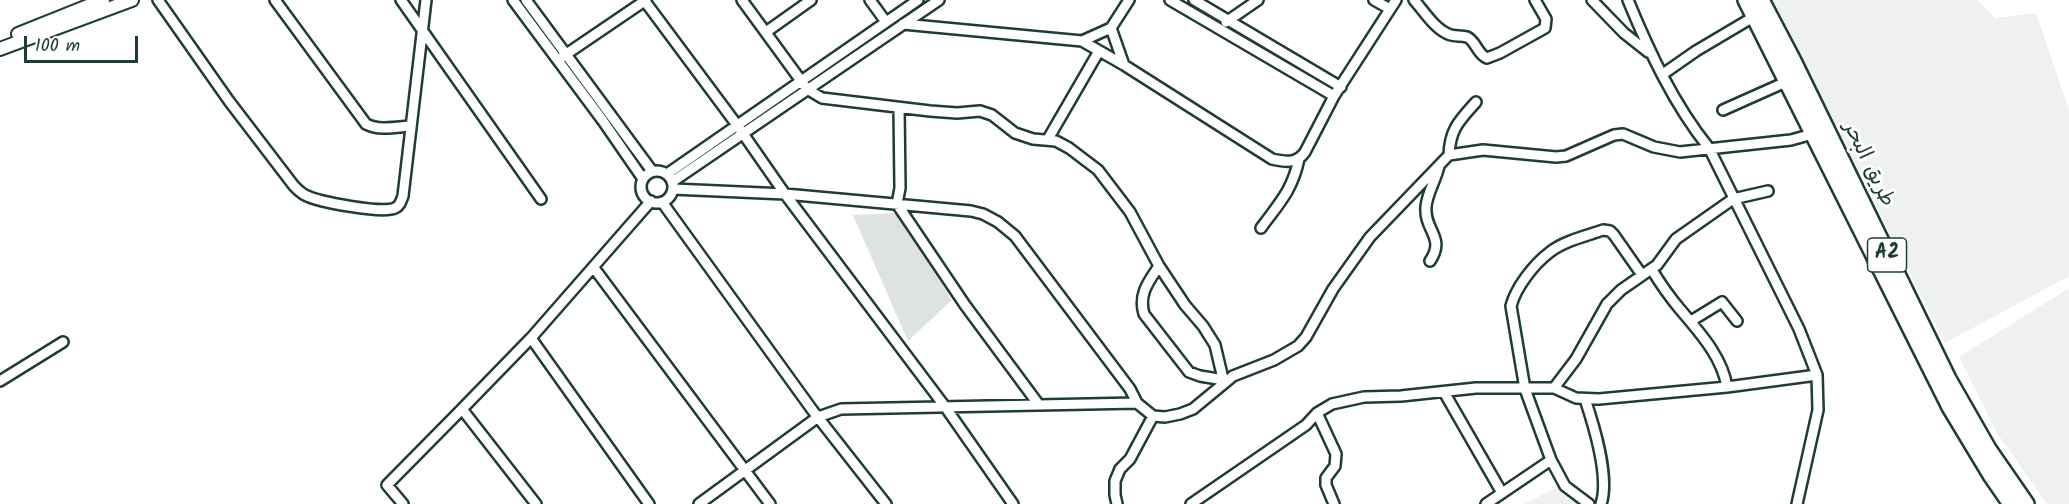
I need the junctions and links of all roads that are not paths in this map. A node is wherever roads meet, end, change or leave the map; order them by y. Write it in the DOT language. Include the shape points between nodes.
graph roads {
  1 [pos="103,0"];
  2 [pos="132,0"];
  3 [pos="158,0"];
  4 [pos="275,0"];
  5 [pos="401,0"];
  6 [pos="426,0"];
  7 [pos="513,0"];
  8 [pos="526,0"];
  9 [pos="645,0"];
  10 [pos="742,0"];
  11 [pos="811,0"];
  12 [pos="870,0"];
  13 [pos="918,0"];
  14 [pos="939,0"];
  15 [pos="1129,0"];
  16 [pos="1170,0"];
  17 [pos="1194,0"];
  18 [pos="1258,0"];
  19 [pos="1374,0"];
  20 [pos="1396,0"];
  21 [pos="1414,0"];
  22 [pos="1535,0"];
  23 [pos="1592,0"];
  24 [pos="1628,0"];
  25 [pos="1746,0"];
  26 [pos="1761,0"];
  27 [pos="111,4"];
  28 [pos="1390,9"];
  29 [pos="1755,16"];
  30 [pos="1228,20"];
  31 [pos="886,22"];
  32 [pos="903,24"];
  33 [pos="1111,28"];
  34 [pos="1219,28"];
  35 [pos="424,30"];
  36 [pos="766,32"];
  37 [pos="0,41"];
  38 [pos="1082,41"];
  39 [pos="0,49"];
  40 [pos="1099,51"];
  41 [pos="1650,53"];
  42 [pos="567,54"];
  43 [pos="558,60"];
  44 [pos="1124,65"];
  45 [pos="1787,70"];
  46 [pos="1663,74"];
  47 [pos="804,86"];
  48 [pos="1341,87"];
  49 [pos="1335,96"];
  50 [pos="1476,102"];
  51 [pos="899,108"];
  52 [pos="1723,110"];
  53 [pos="608,118"];
  54 [pos="737,125"];
  55 [pos="411,126"];
  56 [pos="1820,131"];
  57 [pos="743,134"];
  58 [pos="1048,140"];
  59 [pos="1709,148"];
  60 [pos="1449,155"];
  61 [pos="1299,159"];
  62 [pos="1440,164"];
  63 [pos="652,171"];
  64 [pos="643,179"];
  65 [pos="671,182"];
  66 [pos="1768,191"];
  67 [pos="785,194"];
  68 [pos="541,199"];
  69 [pos="1733,199"];
  70 [pos="651,201"];
  71 [pos="662,202"];
  72 [pos="897,204"];
  73 [pos="1261,228"];
  74 [pos="1430,261"];
  75 [pos="1159,266"];
  76 [pos="594,268"];
  77 [pos="1652,270"];
  78 [pos="1642,275"];
  79 [pos="1690,321"];
  80 [pos="1737,321"];
  81 [pos="531,338"];
  82 [pos="63,342"];
  83 [pos="1817,375"];
  84 [pos="0,381"];
  85 [pos="1224,381"];
  86 [pos="1727,387"];
  87 [pos="1554,388"];
  88 [pos="1525,389"];
  89 [pos="1444,392"];
  90 [pos="1585,399"];
  91 [pos="1137,403"];
  92 [pos="1039,405"];
  93 [pos="462,408"];
  94 [pos="946,408"];
  95 [pos="1317,413"];
  96 [pos="1153,416"];
  97 [pos="818,417"];
  98 [pos="1551,460"];
  99 [pos="743,470"];
  100 [pos="1502,492"];
  101 [pos="403,504"];
  102 [pos="536,504"];
  103 [pos="649,504"];
  104 [pos="699,504"];
  105 [pos="770,504"];
  106 [pos="886,504"];
  107 [pos="1013,504"];
  108 [pos="1117,504"];
  109 [pos="1191,504"];
  110 [pos="1334,504"];
  111 [pos="1486,504"];
  112 [pos="1589,504"];
  113 [pos="1601,504"];
  114 [pos="1797,504"];
  115 [pos="2011,504"];
  116 [pos="2026,504"];
  1 -- 37 [label="main road"];
  2 -- 27 [label="main road"];
  3 -- 55 [label="street" via="282,172 303,194 352,207 395,208 403,196"];
  4 -- 55 [label="street" via="366,124"];
  5 -- 35 [label="street"];
  6 -- 35 [label="street"];
  7 -- 43 [label="street"];
  8 -- 42 [label="street"];
  9 -- 42 [label="street"];
  9 -- 54 [label="street"];
  10 -- 36 [label="street"];
  11 -- 36 [label="street"];
  12 -- 31 [label="street"];
  13 -- 31 [label="street"];
  14 -- 32 [label="street"];
  15 -- 33 [label="street"];
  16 -- 34 [label="street"];
  17 -- 30 [label="street"];
  18 -- 30 [label="street"];
  19 -- 28 [label="street"];
  20 -- 28 [label="street"];
  21 -- 22 [label="street" via="1440,30 1471,40 1486,58 1545,28 1546,19"];
  23 -- 41 [label="street"];
  24 -- 41 [label="street"];
  25 -- 29 [label="highway, طريق البحر / A2"];
  26 -- 45 [label="highway, طريق البحر / A2"];
  27 -- 39 [label="main road"];
  28 -- 48 [label="street"];
  29 -- 45 [label="highway, طريق البحر / A2"];
  29 -- 46 [label="street"];
  30 -- 34 [label="street"];
  30 -- 48 [label="street"];
  31 -- 47 [label="street"];
  32 -- 38 [label="street"];
  32 -- 47 [label="street"];
  33 -- 38 [label="street"];
  33 -- 44 [label="street"];
  34 -- 49 [label="street"];
  35 -- 55 [label="street"];
  35 -- 68 [label="street"];
  36 -- 47 [label="street"];
  38 -- 40 [label="street"];
  40 -- 44 [label="street"];
  40 -- 58 [label="street"];
  41 -- 46 [label="street"];
  42 -- 43 [label="street"];
  42 -- 53 [label="street"];
  43 -- 53 [label="street"];
  44 -- 61 [label="street" via="1272,159"];
  45 -- 52 [label="street"];
  45 -- 56 [label="highway, طريق البحر / A2"];
  46 -- 59 [label="street"];
  47 -- 51 [label="street" via="822,98"];
  47 -- 54 [label="street"];
  47 -- 57 [label="street"];
  48 -- 49 [label="street"];
  49 -- 61 [label="street"];
  50 -- 60 [label="street" via="1450,136"];
  51 -- 58 [label="street" via="980,111 1015,133"];
  51 -- 72 [label="street"];
  53 -- 63 [label="street"];
  53 -- 64 [label="street"];
  54 -- 57 [label="street"];
  54 -- 65 [label="street"];
  56 -- 59 [label="street" via="1791,140"];
  56 -- 115 [label="highway, طريق البحر / A2" via="1950,407"];
  56 -- 116 [label="highway, طريق البحر / A2" via="1948,379 1988,449"];
  57 -- 65 [label="street"];
  57 -- 67 [label="street"];
  58 -- 75 [label="street" via="1062,144 1098,170 1130,212"];
  59 -- 60 [label="street" via="1680,152 1654,147 1623,134 1566,156 1483,150"];
  59 -- 69 [label="street"];
  60 -- 62 [label="street"];
  61 -- 73 [label="street" via="1290,190"];
  62 -- 74 [label="street" via="1426,206 1436,242"];
  62 -- 85 [label="street" via="1370,237 1298,346"];
  63 -- 64 [label="street"];
  63 -- 65 [label="street" via="663,171"];
  64 -- 70 [label="street" via="641,189"];
  65 -- 67 [label="street"];
  65 -- 71 [label="street" via="671,195"];
  66 -- 69 [label="street"];
  67 -- 72 [label="street"];
  67 -- 94 [label="street"];
  69 -- 77 [label="street" via="1676,239"];
  69 -- 83 [label="street" via="1800,329"];
  70 -- 71 [label="street"];
  70 -- 76 [label="street"];
  71 -- 97 [label="street"];
  72 -- 91 [label="street" via="983,213 998,222 1025,249"];
  72 -- 92 [label="street" via="951,286"];
  75 -- 85 [label="street" via="1215,345"];
  75 -- 85 [label="street" via="1143,293 1144,314 1190,372"];
  76 -- 81 [label="street"];
  76 -- 99 [label="street"];
  77 -- 78 [label="street"];
  77 -- 79 [label="street"];
  78 -- 87 [label="street" via="1607,304 1576,359"];
  78 -- 88 [label="street" via="1614,235 1606,230 1550,252 1524,278 1511,306"];
  79 -- 80 [label="street" via="1722,302"];
  79 -- 86 [label="street" via="1717,358"];
  81 -- 93 [label="street"];
  81 -- 103 [label="street"];
  82 -- 84 [label="street"];
  83 -- 86 [label="street"];
  83 -- 114 [label="street" via="1818,410"];
  85 -- 96 [label="street" via="1192,409 1165,417"];
  86 -- 90 [label="street"];
  87 -- 88 [label="street"];
  87 -- 90 [label="street"];
  88 -- 89 [label="street"];
  88 -- 98 [label="street"];
  89 -- 95 [label="street" via="1364,397"];
  89 -- 100 [label="street"];
  90 -- 113 [label="street" via="1600,459"];
  91 -- 92 [label="street"];
  91 -- 96 [label="street"];
  92 -- 94 [label="street"];
  93 -- 101 [label="street" via="387,485"];
  93 -- 102 [label="street"];
  94 -- 97 [label="street" via="841,409"];
  94 -- 107 [label="street"];
  95 -- 109 [label="street" via="1306,425"];
  95 -- 110 [label="street" via="1336,454 1335,466 1326,478"];
  96 -- 108 [label="street" via="1115,481"];
  97 -- 99 [label="street"];
  97 -- 106 [label="street"];
  98 -- 100 [label="street"];
  98 -- 112 [label="street" via="1565,486"];
  99 -- 104 [label="street"];
  99 -- 105 [label="street"];
  100 -- 111 [label="street"];
}
